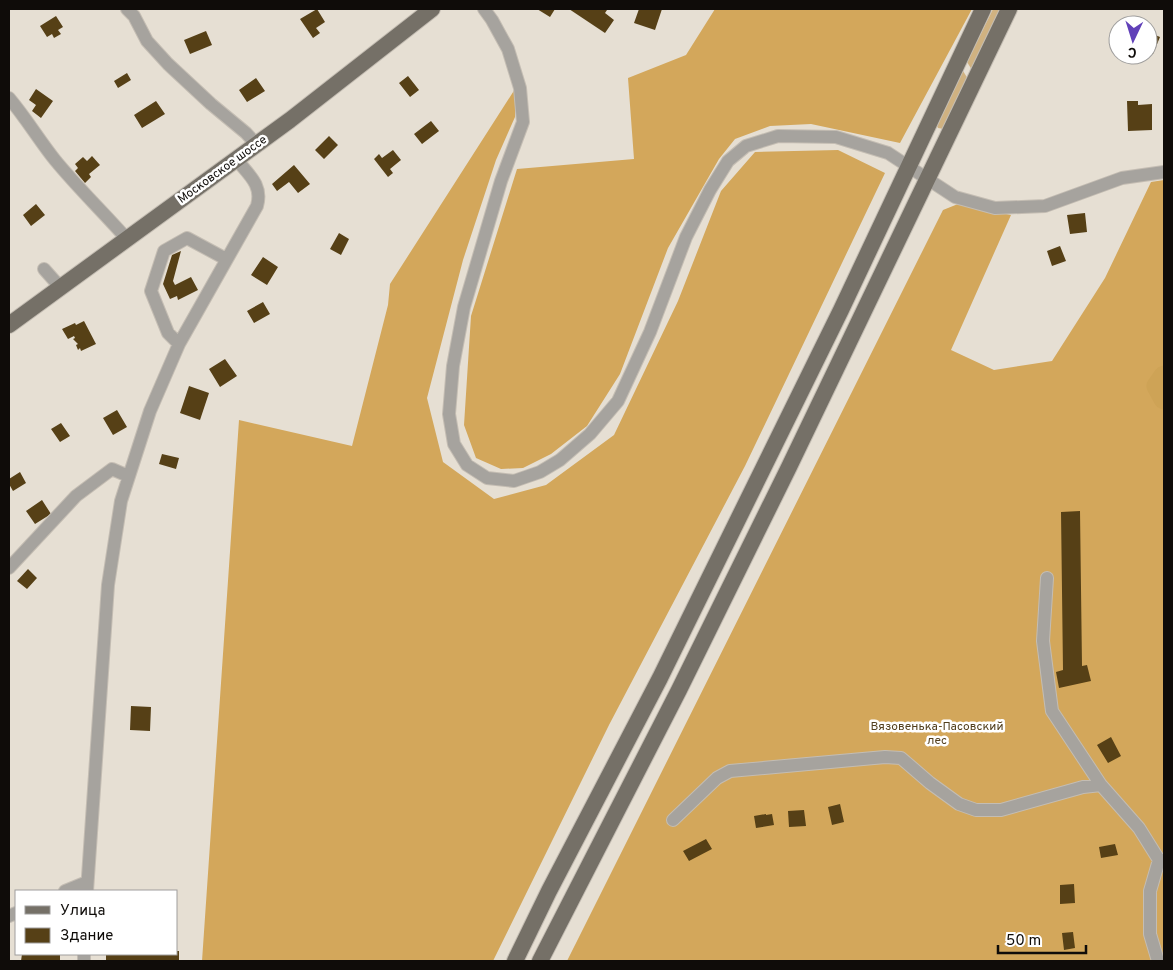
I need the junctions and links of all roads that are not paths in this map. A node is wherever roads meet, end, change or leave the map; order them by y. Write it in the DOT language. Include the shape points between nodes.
graph roads {
  1 [pos="127,9"];
  2 [pos="432,9"];
  3 [pos="484,9"];
  4 [pos="983,9"];
  5 [pos="1009,9"];
  6 [pos="9,98"];
  7 [pos="256,144"];
  8 [pos="236,159"];
  9 [pos="908,165"];
  10 [pos="1164,172"];
  11 [pos="928,180"];
  12 [pos="126,238"];
  13 [pos="226,260"];
  14 [pos="44,269"];
  15 [pos="60,287"];
  16 [pos="9,324"];
  17 [pos="179,344"];
  18 [pos="128,476"];
  19 [pos="9,568"];
  20 [pos="1047,578"];
  21 [pos="1101,785"];
  22 [pos="673,820"];
  23 [pos="1161,860"];
  24 [pos="87,886"];
  25 [pos="69,890"];
  26 [pos="515,961"];
  27 [pos="540,961"];
  28 [pos="1158,961"];
  1 -- 7 [label="street" via="147,41 168,64"];
  2 -- 7 [label="main road, Московское шоссе"];
  3 -- 9 [label="street" via="508,49 520,88 523,122 501,181 464,307 453,366 450,414 454,444 467,465 486,478 514,481 540,472 560,460 590,434 618,401 650,332 686,237 728,160 746,146 778,136 836,137 888,154"];
  4 -- 9 [label="main road"];
  5 -- 11 [label="main road"];
  6 -- 12 [label="street" via="54,159"];
  7 -- 8 [label="main road, Московское шоссе"];
  8 -- 12 [label="main road, Московское шоссе"];
  8 -- 13 [label="street" via="259,187 259,197"];
  9 -- 11 [label="street"];
  9 -- 26 [label="main road" via="841,310 664,670"];
  10 -- 11 [label="street" via="1122,178 1045,206 1003,208 955,197"];
  11 -- 27 [label="main road" via="679,690"];
  12 -- 15 [label="main road, Московское шоссе"];
  13 -- 17 [label="street"];
  13 -- 17 [label="street" via="187,238 164,251 151,291 168,333"];
  14 -- 15 [label="street"];
  15 -- 16 [label="main road, Московское шоссе"];
  17 -- 18 [label="street" via="150,411"];
  18 -- 19 [label="street" via="112,470 76,496"];
  18 -- 24 [label="street" via="108,585"];
  20 -- 21 [label="street" via="1043,641 1052,711"];
  21 -- 22 [label="street" via="1001,810 976,810 958,804 901,758 885,757 730,771 717,778"];
  21 -- 23 [label="street" via="1140,828"];
  23 -- 28 [label="street" via="1150,891 1150,934"];
  24 -- 25 [label="street"];
}
